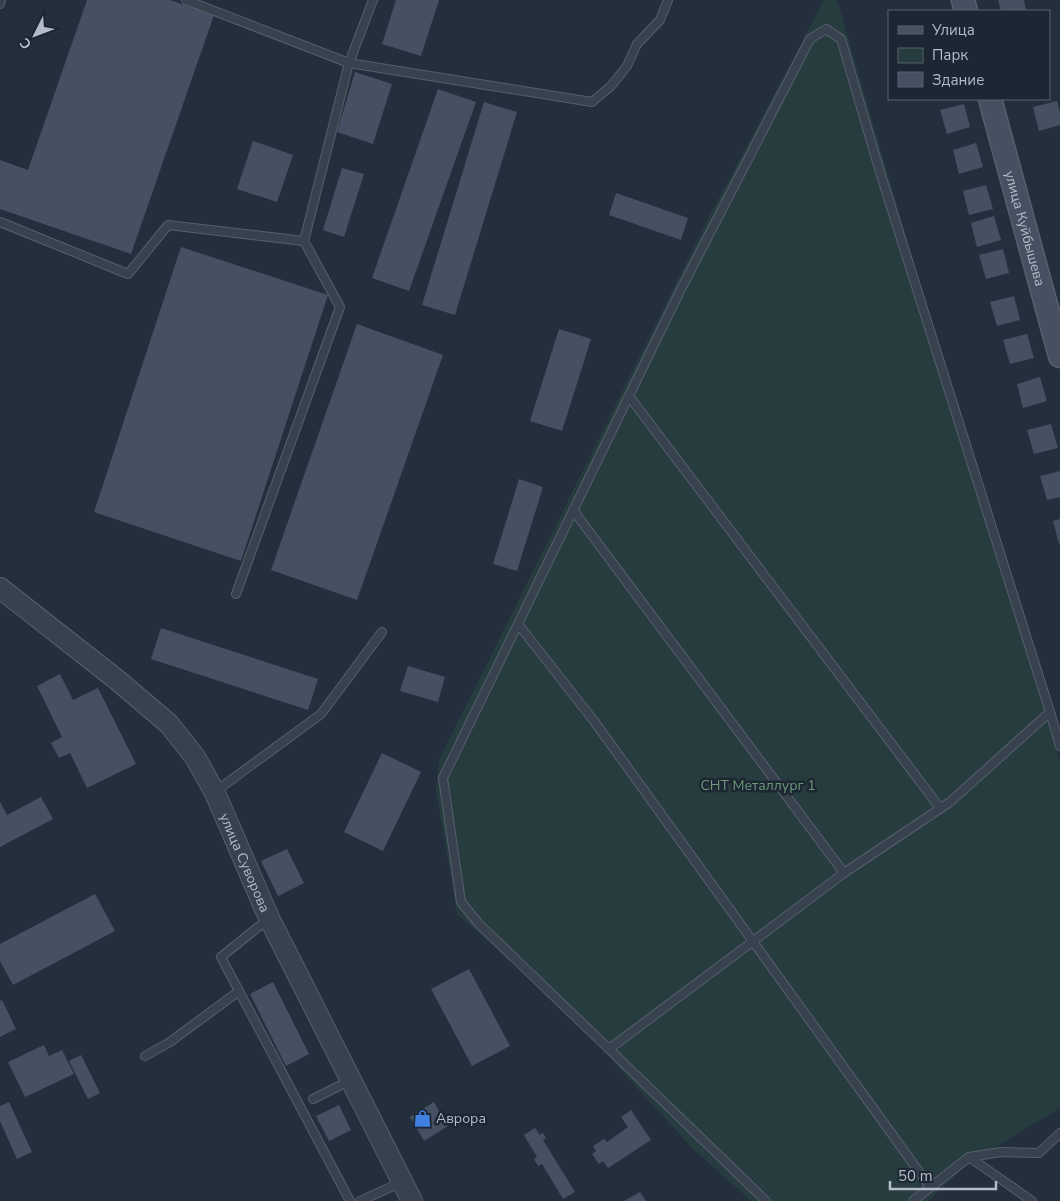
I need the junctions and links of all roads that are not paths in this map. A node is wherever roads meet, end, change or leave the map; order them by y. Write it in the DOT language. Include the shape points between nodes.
graph roads {
  1 [pos="1,0"];
  2 [pos="186,0"];
  3 [pos="372,0"];
  4 [pos="668,0"];
  5 [pos="0,4"];
  6 [pos="349,63"];
  7 [pos="990,100"];
  8 [pos="0,222"];
  9 [pos="304,241"];
  10 [pos="1060,356"];
  11 [pos="629,396"];
  12 [pos="573,510"];
  13 [pos="0,588"];
  14 [pos="236,594"];
  15 [pos="518,624"];
  16 [pos="382,632"];
  17 [pos="1050,712"];
  18 [pos="1060,746"];
  19 [pos="215,792"];
  20 [pos="940,808"];
  21 [pos="844,872"];
  22 [pos="270,918"];
  23 [pos="752,941"];
  24 [pos="239,990"];
  25 [pos="609,1049"];
  26 [pos="144,1056"];
  27 [pos="351,1080"];
  28 [pos="314,1099"];
  29 [pos="1060,1133"];
  30 [pos="969,1157"];
  31 [pos="403,1182"];
  32 [pos="930,1187"];
  33 [pos="350,1201"];
  34 [pos="360,1201"];
  35 [pos="412,1201"];
  36 [pos="766,1201"];
  37 [pos="913,1201"];
  38 [pos="1032,1201"];
  1 -- 5 [label="lane"];
  2 -- 6 [label="lane"];
  3 -- 6 [label="lane"];
  4 -- 6 [label="lane" via="660,20 637,44 627,66 592,102"];
  6 -- 9 [label="lane"];
  7 -- 10 [label="main road, улица Куйбышева"];
  8 -- 9 [label="lane" via="128,274 168,225"];
  9 -- 14 [label="lane" via="340,307"];
  11 -- 12 [label="lane"];
  11 -- 17 [label="lane" via="810,39 826,29 841,39"];
  11 -- 20 [label="lane"];
  12 -- 15 [label="lane"];
  12 -- 21 [label="lane"];
  13 -- 19 [label="street, улица Суворова" via="169,724 195,757"];
  15 -- 23 [label="lane" via="594,721"];
  15 -- 25 [label="lane" via="443,778 461,902 479,924"];
  16 -- 19 [label="lane" via="321,714"];
  17 -- 18 [label="lane"];
  17 -- 20 [label="lane"];
  19 -- 22 [label="street, улица Суворова"];
  20 -- 21 [label="lane"];
  21 -- 23 [label="lane"];
  22 -- 24 [label="lane" via="221,957"];
  22 -- 27 [label="street, улица Суворова"];
  23 -- 25 [label="lane"];
  23 -- 32 [label="lane"];
  24 -- 26 [label="lane" via="170,1042"];
  24 -- 33 [label="lane"];
  25 -- 36 [label="lane"];
  27 -- 28 [label="lane"];
  27 -- 31 [label="street, улица Суворова"];
  29 -- 30 [label="lane" via="1039,1153 1001,1152"];
  30 -- 32 [label="lane"];
  30 -- 38 [label="lane"];
  31 -- 34 [label="lane"];
  31 -- 35 [label="street, улица Суворова"];
  32 -- 37 [label="lane"];
}
